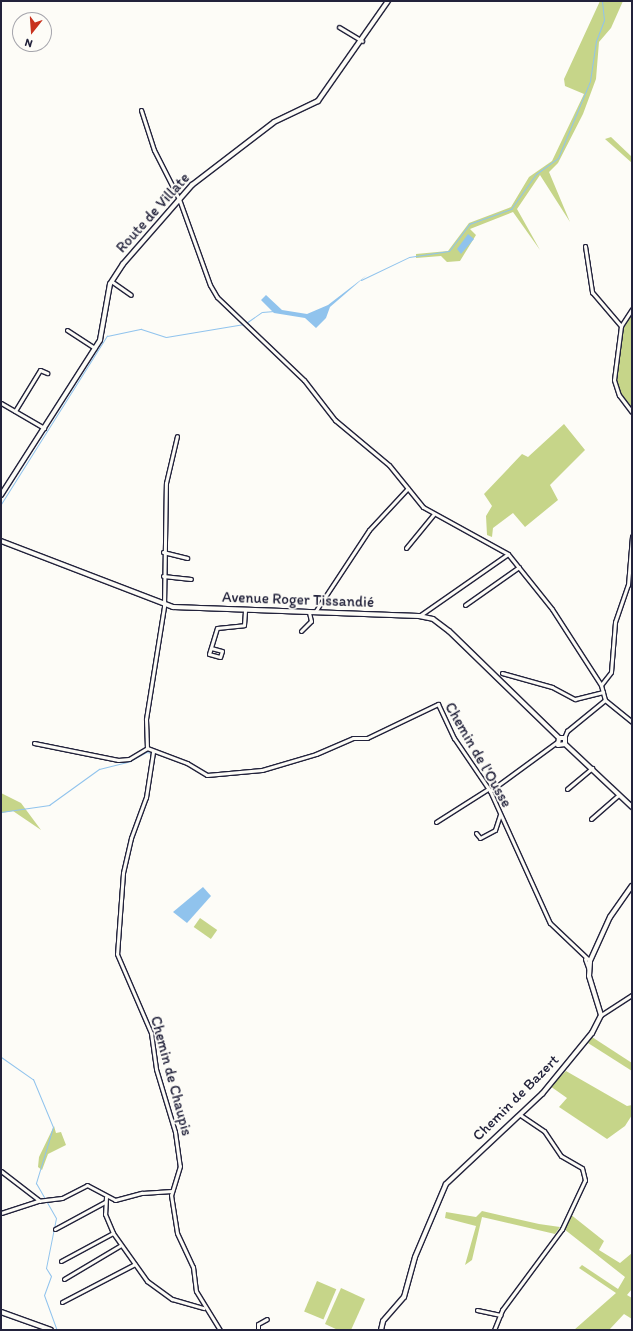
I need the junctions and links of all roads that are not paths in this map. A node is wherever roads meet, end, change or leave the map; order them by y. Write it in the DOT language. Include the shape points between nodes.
graph roads {
  1 [pos="388,1"];
  2 [pos="339,27"];
  3 [pos="362,41"];
  4 [pos="141,110"];
  5 [pos="179,199"];
  6 [pos="585,246"];
  7 [pos="111,281"];
  8 [pos="131,296"];
  9 [pos="632,309"];
  10 [pos="621,326"];
  11 [pos="67,330"];
  12 [pos="95,348"];
  13 [pos="47,373"];
  14 [pos="1,403"];
  15 [pos="14,411"];
  16 [pos="632,412"];
  17 [pos="44,428"];
  18 [pos="177,436"];
  19 [pos="408,488"];
  20 [pos="1,495"];
  21 [pos="433,515"];
  22 [pos="632,536"];
  23 [pos="1,541"];
  24 [pos="406,548"];
  25 [pos="163,552"];
  26 [pos="508,554"];
  27 [pos="187,558"];
  28 [pos="519,566"];
  29 [pos="163,576"];
  30 [pos="191,579"];
  31 [pos="164,604"];
  32 [pos="465,605"];
  33 [pos="245,610"];
  34 [pos="309,612"];
  35 [pos="315,612"];
  36 [pos="419,616"];
  37 [pos="301,631"];
  38 [pos="211,648"];
  39 [pos="502,673"];
  40 [pos="601,685"];
  41 [pos="603,692"];
  42 [pos="605,700"];
  43 [pos="632,722"];
  44 [pos="560,739"];
  45 [pos="34,743"];
  46 [pos="566,744"];
  47 [pos="147,748"];
  48 [pos="153,752"];
  49 [pos="592,768"];
  50 [pos="567,789"];
  51 [pos="489,790"];
  52 [pos="619,795"];
  53 [pos="632,807"];
  54 [pos="500,814"];
  55 [pos="591,819"];
  56 [pos="436,822"];
  57 [pos="476,833"];
  58 [pos="632,886"];
  59 [pos="585,959"];
  60 [pos="590,961"];
  61 [pos="589,970"];
  62 [pos="632,995"];
  63 [pos="601,1015"];
  64 [pos="520,1115"];
  65 [pos="1,1171"];
  66 [pos="172,1191"];
  67 [pos="106,1197"];
  68 [pos="40,1201"];
  69 [pos="104,1202"];
  70 [pos="1,1213"];
  71 [pos="55,1229"];
  72 [pos="113,1233"];
  73 [pos="122,1245"];
  74 [pos="61,1261"];
  75 [pos="135,1264"];
  76 [pos="64,1279"];
  77 [pos="62,1302"];
  78 [pos="204,1308"];
  79 [pos="478,1310"];
  80 [pos="1,1312"];
  81 [pos="500,1315"];
  82 [pos="267,1319"];
  83 [pos="51,1330"];
  84 [pos="220,1330"];
  85 [pos="258,1330"];
  86 [pos="381,1330"];
  87 [pos="494,1330"];
  1 -- 3 [label="street, Route de Villate"];
  2 -- 3 [label="street"];
  3 -- 5 [label="street, Route de Villate" via="318,101 274,122 192,185"];
  4 -- 5 [label="street" via="154,150"];
  5 -- 7 [label="street, Route de Villate"];
  5 -- 19 [label="street" via="210,285 236,316 304,380 335,420 389,465"];
  6 -- 10 [label="street" via="592,292"];
  7 -- 8 [label="street"];
  7 -- 12 [label="street" via="103,330"];
  9 -- 10 [label="street"];
  10 -- 16 [label="street" via="614,380 619,395"];
  11 -- 12 [label="street"];
  12 -- 17 [label="street"];
  13 -- 15 [label="street" via="40,370"];
  14 -- 15 [label="street"];
  15 -- 17 [label="street"];
  17 -- 20 [label="street"];
  18 -- 25 [label="street" via="166,483 168,516"];
  19 -- 21 [label="street"];
  19 -- 35 [label="street" via="369,530"];
  21 -- 24 [label="street"];
  21 -- 26 [label="street" via="496,544"];
  22 -- 40 [label="street" via="628,585 615,622 611,672"];
  23 -- 31 [label="street, Avenue Roger Tissandié"];
  25 -- 27 [label="street"];
  25 -- 29 [label="street"];
  26 -- 28 [label="street"];
  26 -- 36 [label="street"];
  28 -- 32 [label="street"];
  28 -- 40 [label="street" via="552,609"];
  29 -- 30 [label="street"];
  29 -- 31 [label="street"];
  31 -- 33 [label="street, Avenue Roger Tissandié"];
  31 -- 47 [label="street" via="146,720"];
  33 -- 34 [label="street, Avenue Roger Tissandié"];
  33 -- 38 [label="street" via="244,625 217,628"];
  34 -- 35 [label="street, Avenue Roger Tissandié"];
  34 -- 37 [label="street" via="311,621"];
  35 -- 36 [label="street, Avenue Roger Tissandié"];
  36 -- 44 [label="street, Avenue Roger Tissandié" via="444,625"];
  39 -- 41 [label="street" via="552,687 575,699"];
  40 -- 41 [label="street"];
  41 -- 42 [label="street"];
  42 -- 43 [label="street"];
  42 -- 44 [label="street"];
  44 -- 46 [label="street"];
  44 -- 46 [label="street" via="561,746"];
  44 -- 51 [label="street"];
  45 -- 47 [label="street" via="118,760 129,759"];
  46 -- 49 [label="street"];
  47 -- 48 [label="street, Chemin de l'Ousse"];
  48 -- 51 [label="street, Chemin de l'Ousse" via="187,763 207,775 262,770 316,754 353,738 367,738 438,704 454,738"];
  48 -- 66 [label="street, Chemin de Chaupis" via="146,797 131,838 123,873 116,947 119,964 151,1033 156,1069 175,1132 180,1166 178,1180"];
  49 -- 50 [label="street"];
  49 -- 52 [label="street"];
  51 -- 54 [label="street, Chemin de l'Ousse"];
  51 -- 56 [label="street"];
  52 -- 53 [label="street"];
  52 -- 55 [label="street"];
  54 -- 57 [label="street" via="495,830 480,838"];
  54 -- 59 [label="street, Chemin de l'Ousse" via="550,923"];
  58 -- 60 [label="street" via="610,917"];
  59 -- 60 [label="street, Chemin de l'Ousse"];
  59 -- 61 [label="street, Chemin de l'Ousse"];
  60 -- 61 [label="street"];
  61 -- 63 [label="street"];
  62 -- 63 [label="street"];
  63 -- 64 [label="street, Chemin de Bazert" via="584,1045"];
  64 -- 81 [label="street" via="544,1131 561,1156 584,1171 583,1187 562,1229"];
  64 -- 86 [label="street, Chemin de Bazert" via="446,1184 432,1214 404,1297"];
  65 -- 68 [label="street"];
  66 -- 67 [label="street" via="142,1192 115,1200"];
  66 -- 78 [label="street, Chemin de Chaupis" via="177,1234 193,1267 196,1291"];
  67 -- 68 [label="street" via="87,1185 53,1201"];
  67 -- 69 [label="street"];
  68 -- 70 [label="street"];
  69 -- 71 [label="street"];
  69 -- 72 [label="street"];
  72 -- 73 [label="street"];
  72 -- 74 [label="street"];
  73 -- 75 [label="street"];
  73 -- 76 [label="street"];
  75 -- 77 [label="street"];
  75 -- 78 [label="street" via="147,1281 164,1295"];
  78 -- 84 [label="street, Chemin de Chaupis"];
  79 -- 81 [label="street"];
  80 -- 83 [label="street"];
  81 -- 87 [label="street"];
  82 -- 85 [label="street" via="258,1324"];
}
